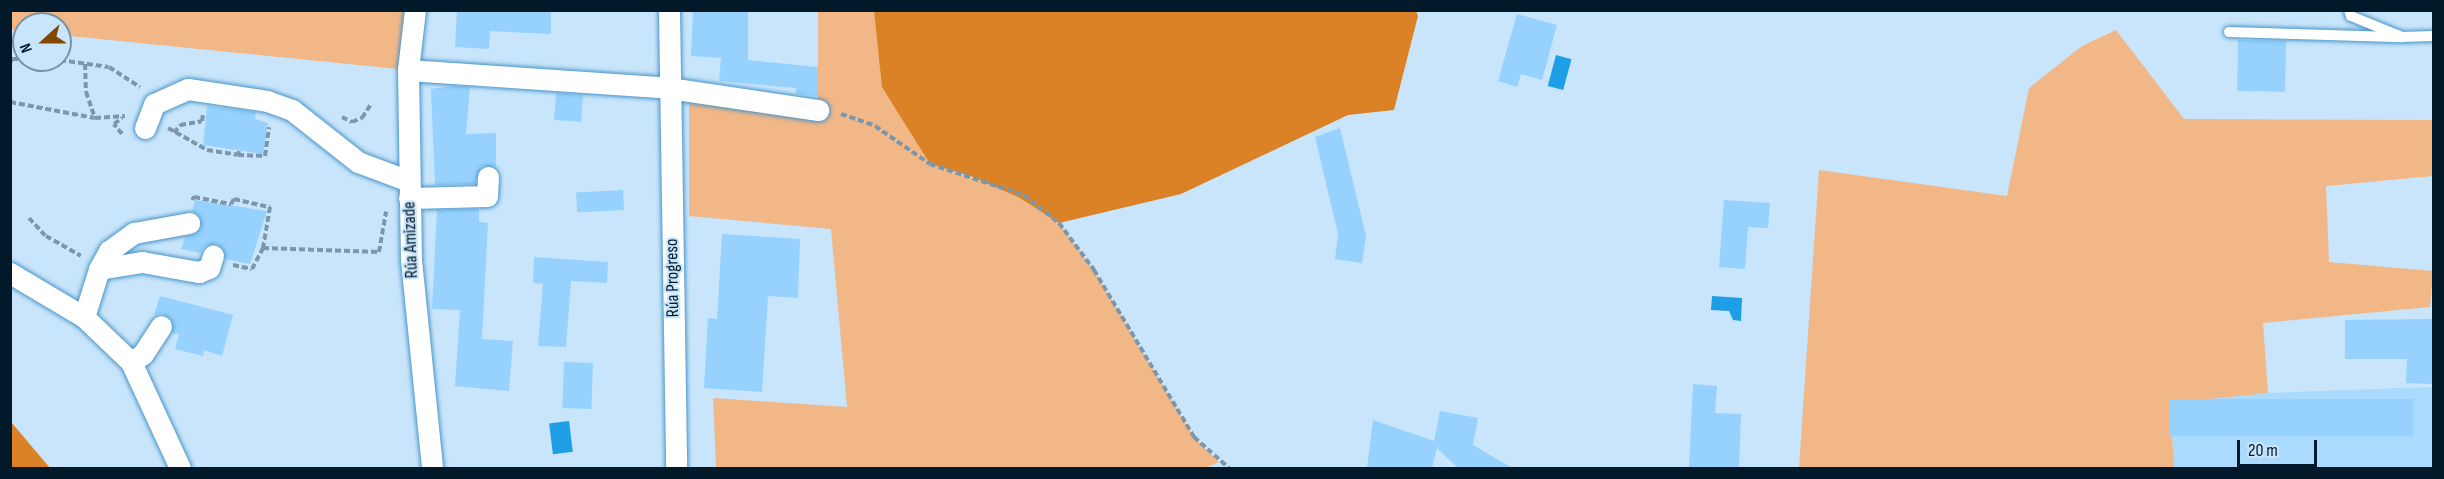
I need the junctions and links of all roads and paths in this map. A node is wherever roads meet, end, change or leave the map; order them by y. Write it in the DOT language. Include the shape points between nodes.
graph roads {
  1 [pos="414,10"];
  2 [pos="669,10"];
  3 [pos="2349,10"];
  4 [pos="2229,32"];
  5 [pos="2433,36"];
  6 [pos="2402,37"];
  7 [pos="72,62"];
  8 [pos="85,64"];
  9 [pos="408,70"];
  10 [pos="669,88"];
  11 [pos="10,102"];
  12 [pos="218,106"];
  13 [pos="818,110"];
  14 [pos="126,116"];
  15 [pos="149,117"];
  16 [pos="95,118"];
  17 [pos="270,120"];
  18 [pos="174,133"];
  19 [pos="488,177"];
  20 [pos="409,195"];
  21 [pos="28,218"];
  22 [pos="187,223"];
  23 [pos="263,248"];
  24 [pos="212,258"];
  25 [pos="99,269"];
  26 [pos="10,273"];
  27 [pos="84,317"];
  28 [pos="161,326"];
  29 [pos="131,362"];
  30 [pos="180,468"];
  31 [pos="432,468"];
  32 [pos="676,468"];
  33 [pos="1228,468"];
  1 -- 9 [label="street, Rúa Amizade"];
  2 -- 10 [label="street, Rúa Progreso"];
  3 -- 6 [label="lane" via="2352,16"];
  4 -- 6 [label="lane"];
  5 -- 6 [label="lane"];
  7 -- 8 [label="path"];
  8 -- 15 [label="path" via="109,67 144,89"];
  8 -- 16 [label="path" via="86,92"];
  9 -- 10 [label="street"];
  9 -- 20 [label="street, Rúa Amizade"];
  10 -- 13 [label="street"];
  10 -- 32 [label="street, Rúa Progreso"];
  11 -- 16 [label="path"];
  12 -- 15 [label="street" via="188,89"];
  12 -- 18 [label="path" via="202,121 180,125"];
  12 -- 20 [label="street" via="292,110 358,162"];
  13 -- 33 [label="path" via="856,116 930,164 1024,195 1059,223 1094,270 1194,437"];
  14 -- 16 [label="path"];
  15 -- 18 [label="path"];
  17 -- 18 [label="path" via="265,156 207,150"];
  19 -- 20 [label="street" via="487,196"];
  20 -- 23 [label="path" via="384,213 379,252"];
  20 -- 31 [label="street, Rúa Amizade" via="411,260"];
  21 -- 25 [label="path" via="46,236"];
  22 -- 23 [label="path" via="194,197 231,204 234,199 270,207"];
  22 -- 25 [label="street" via="134,233 109,251"];
  23 -- 24 [label="path" via="252,269"];
  24 -- 25 [label="street" via="209,268 199,272 142,262"];
  25 -- 27 [label="street"];
  26 -- 27 [label="street"];
  27 -- 29 [label="street"];
  28 -- 29 [label="street" via="143,354"];
  29 -- 30 [label="street"];
}
